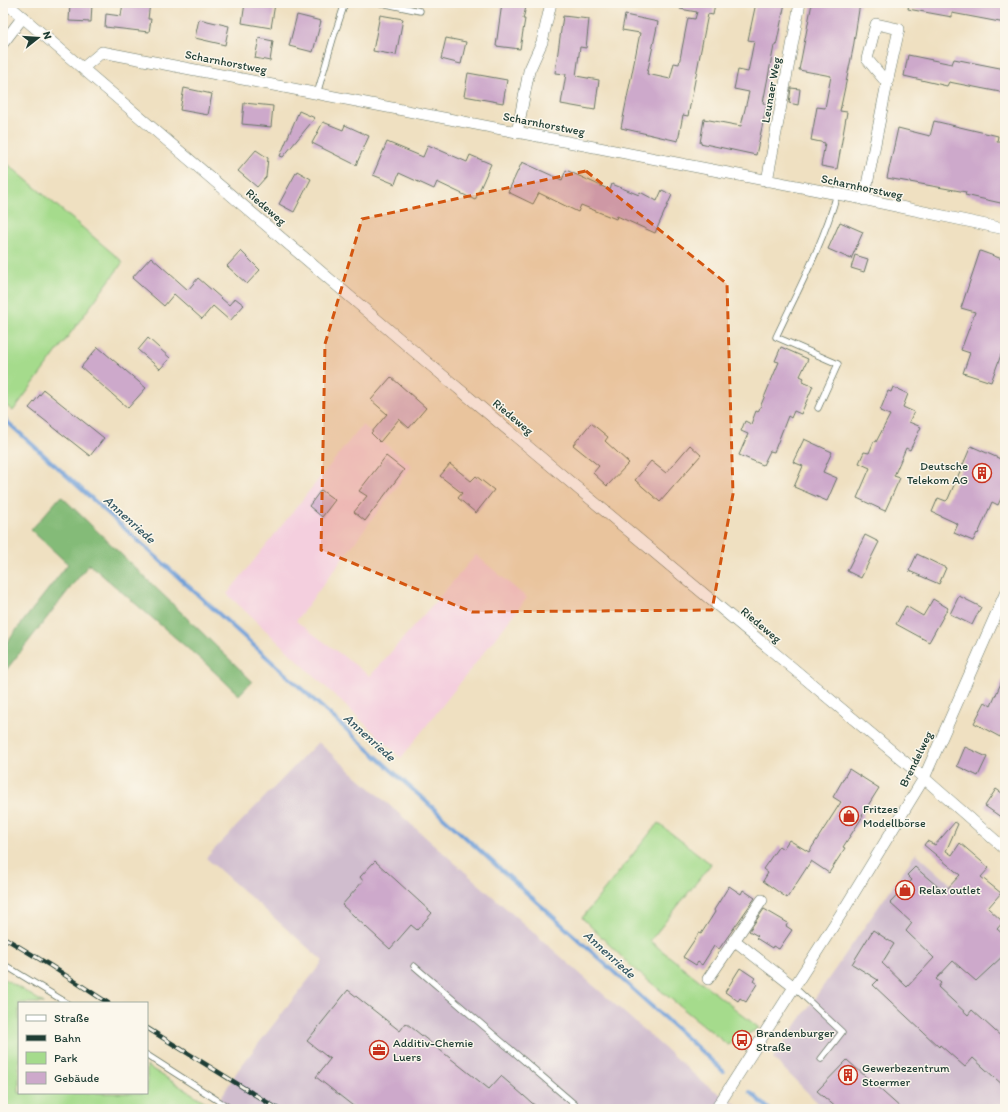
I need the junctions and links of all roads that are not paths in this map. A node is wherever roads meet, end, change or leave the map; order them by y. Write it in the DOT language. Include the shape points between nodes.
graph roads {
  1 [pos="6,3"];
  2 [pos="345,3"];
  3 [pos="381,3"];
  4 [pos="551,3"];
  5 [pos="800,3"];
  6 [pos="420,11"];
  7 [pos="23,18"];
  8 [pos="3,43"];
  9 [pos="83,68"];
  10 [pos="887,83"];
  11 [pos="317,94"];
  12 [pos="517,133"];
  13 [pos="767,181"];
  14 [pos="837,194"];
  15 [pos="864,200"];
  16 [pos="1005,229"];
  17 [pos="818,408"];
  18 [pos="1005,594"];
  19 [pos="924,778"];
  20 [pos="1005,849"];
  21 [pos="762,900"];
  22 [pos="734,940"];
  23 [pos="3,964"];
  24 [pos="414,966"];
  25 [pos="708,979"];
  26 [pos="794,987"];
  27 [pos="65,1002"];
  28 [pos="148,1056"];
  29 [pos="821,1059"];
  30 [pos="232,1109"];
  31 [pos="580,1109"];
  32 [pos="716,1109"];
  1 -- 7 [label="street, Riedeweg"];
  2 -- 11 [label="lane"];
  3 -- 6 [label="lane"];
  4 -- 12 [label="street" via="542,42 529,71"];
  5 -- 13 [label="street, Leunaer Weg"];
  7 -- 8 [label="street"];
  7 -- 9 [label="street, Riedeweg"];
  9 -- 11 [label="street, Scharnhorstweg" via="102,52"];
  9 -- 19 [label="street, Riedeweg" via="416,353"];
  10 -- 10 [label="street" via="899,29 876,24 867,59"];
  10 -- 15 [label="street"];
  11 -- 12 [label="street, Scharnhorstweg"];
  12 -- 13 [label="street, Scharnhorstweg"];
  13 -- 14 [label="street, Scharnhorstweg"];
  14 -- 15 [label="street, Scharnhorstweg"];
  14 -- 17 [label="lane" via="814,258 776,337 838,364"];
  15 -- 16 [label="street, Scharnhorstweg"];
  18 -- 19 [label="street, Brendelweg"];
  19 -- 20 [label="street, Riedeweg"];
  19 -- 26 [label="street, Brendelweg"];
  21 -- 22 [label="street"];
  22 -- 25 [label="street"];
  22 -- 26 [label="street"];
  23 -- 27 [label="lane"];
  24 -- 31 [label="lane"];
  26 -- 29 [label="lane" via="842,1032"];
  26 -- 32 [label="street, Brendelweg"];
  28 -- 30 [label="lane"];
}
